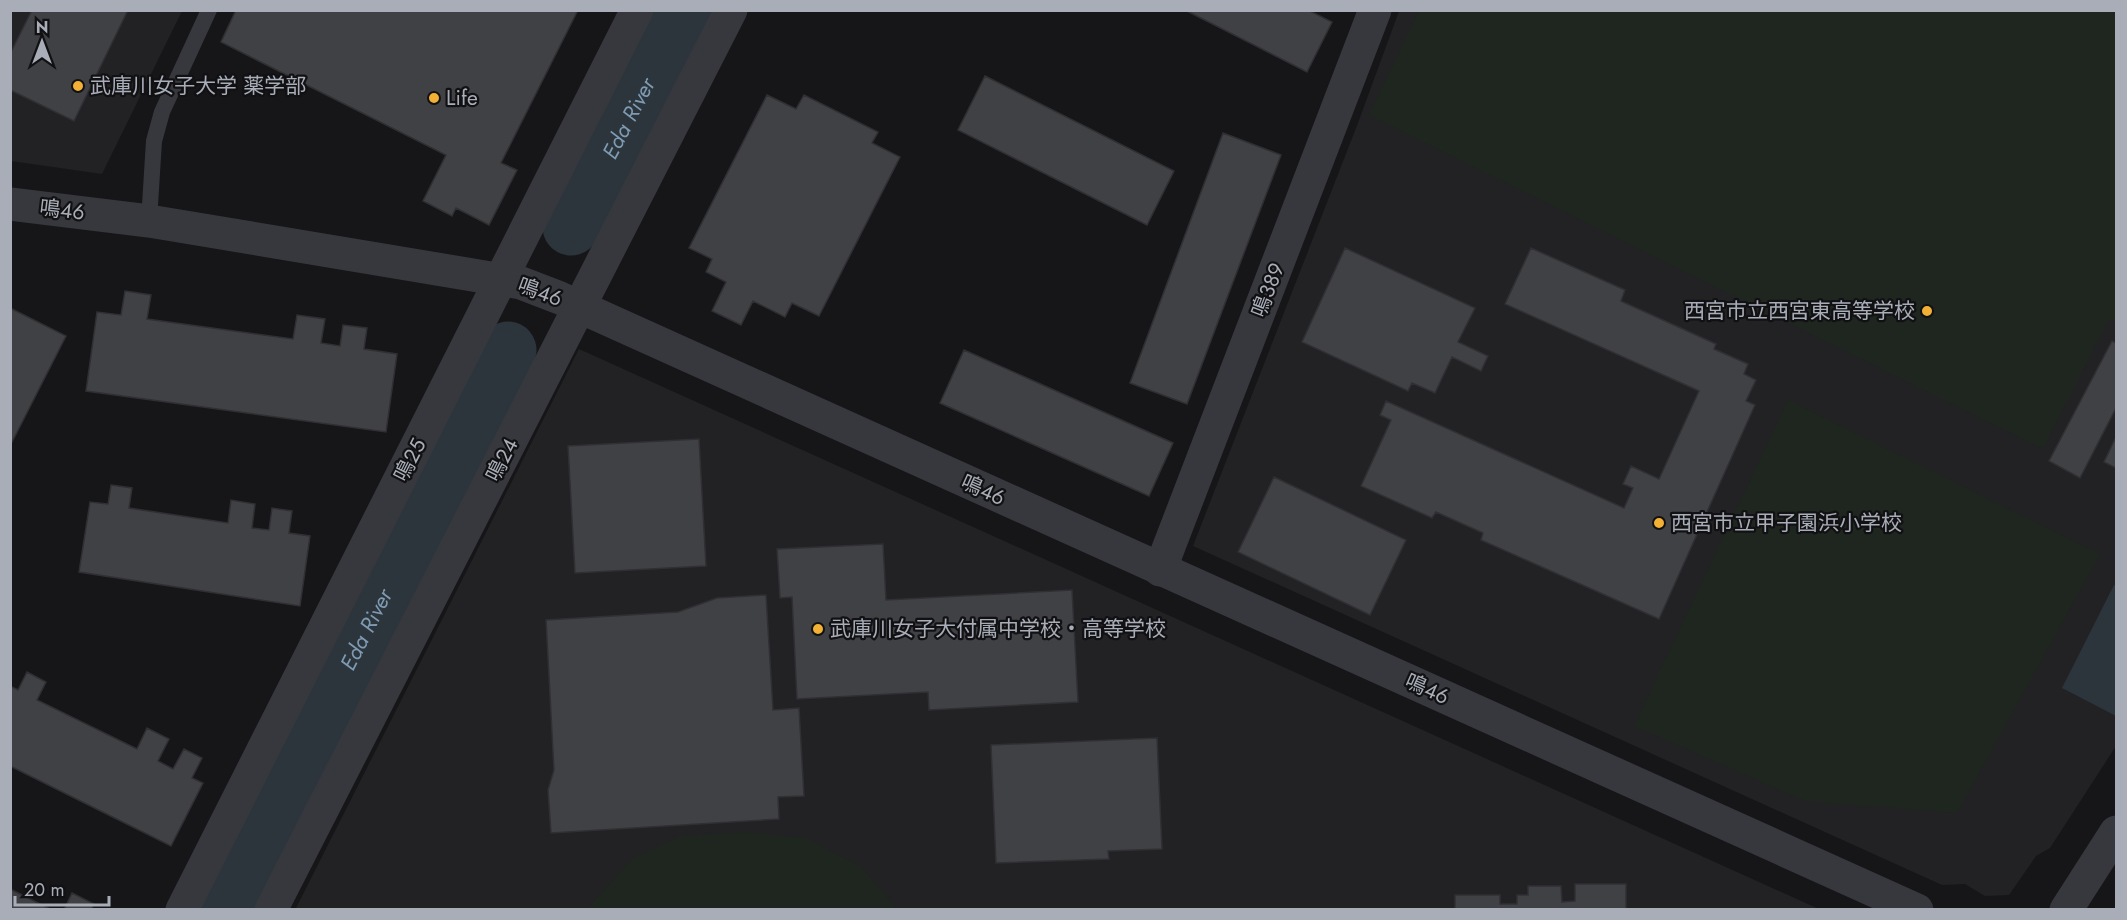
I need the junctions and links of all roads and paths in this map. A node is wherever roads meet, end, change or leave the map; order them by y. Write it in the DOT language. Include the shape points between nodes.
graph roads {
  1 [pos="209,10"];
  2 [pos="638,10"];
  3 [pos="731,10"];
  4 [pos="1375,10"];
  5 [pos="10,204"];
  6 [pos="149,220"];
  7 [pos="501,279"];
  8 [pos="580,308"];
  9 [pos="1160,570"];
  10 [pos="2116,832"];
  11 [pos="182,909"];
  12 [pos="271,909"];
  13 [pos="1917,909"];
  14 [pos="2066,909"];
  1 -- 6 [label="lane" via="162,112 154,141"];
  2 -- 7 [label="street, 鳴25"];
  3 -- 8 [label="street, 鳴24"];
  4 -- 9 [label="street, 鳴389"];
  5 -- 6 [label="street, 鳴46"];
  6 -- 7 [label="street, 鳴46"];
  7 -- 8 [label="street, 鳴46"];
  7 -- 11 [label="street, 鳴25"];
  8 -- 9 [label="street, 鳴46"];
  8 -- 12 [label="street, 鳴24"];
  9 -- 13 [label="street, 鳴46"];
  10 -- 14 [label="street"];
}
